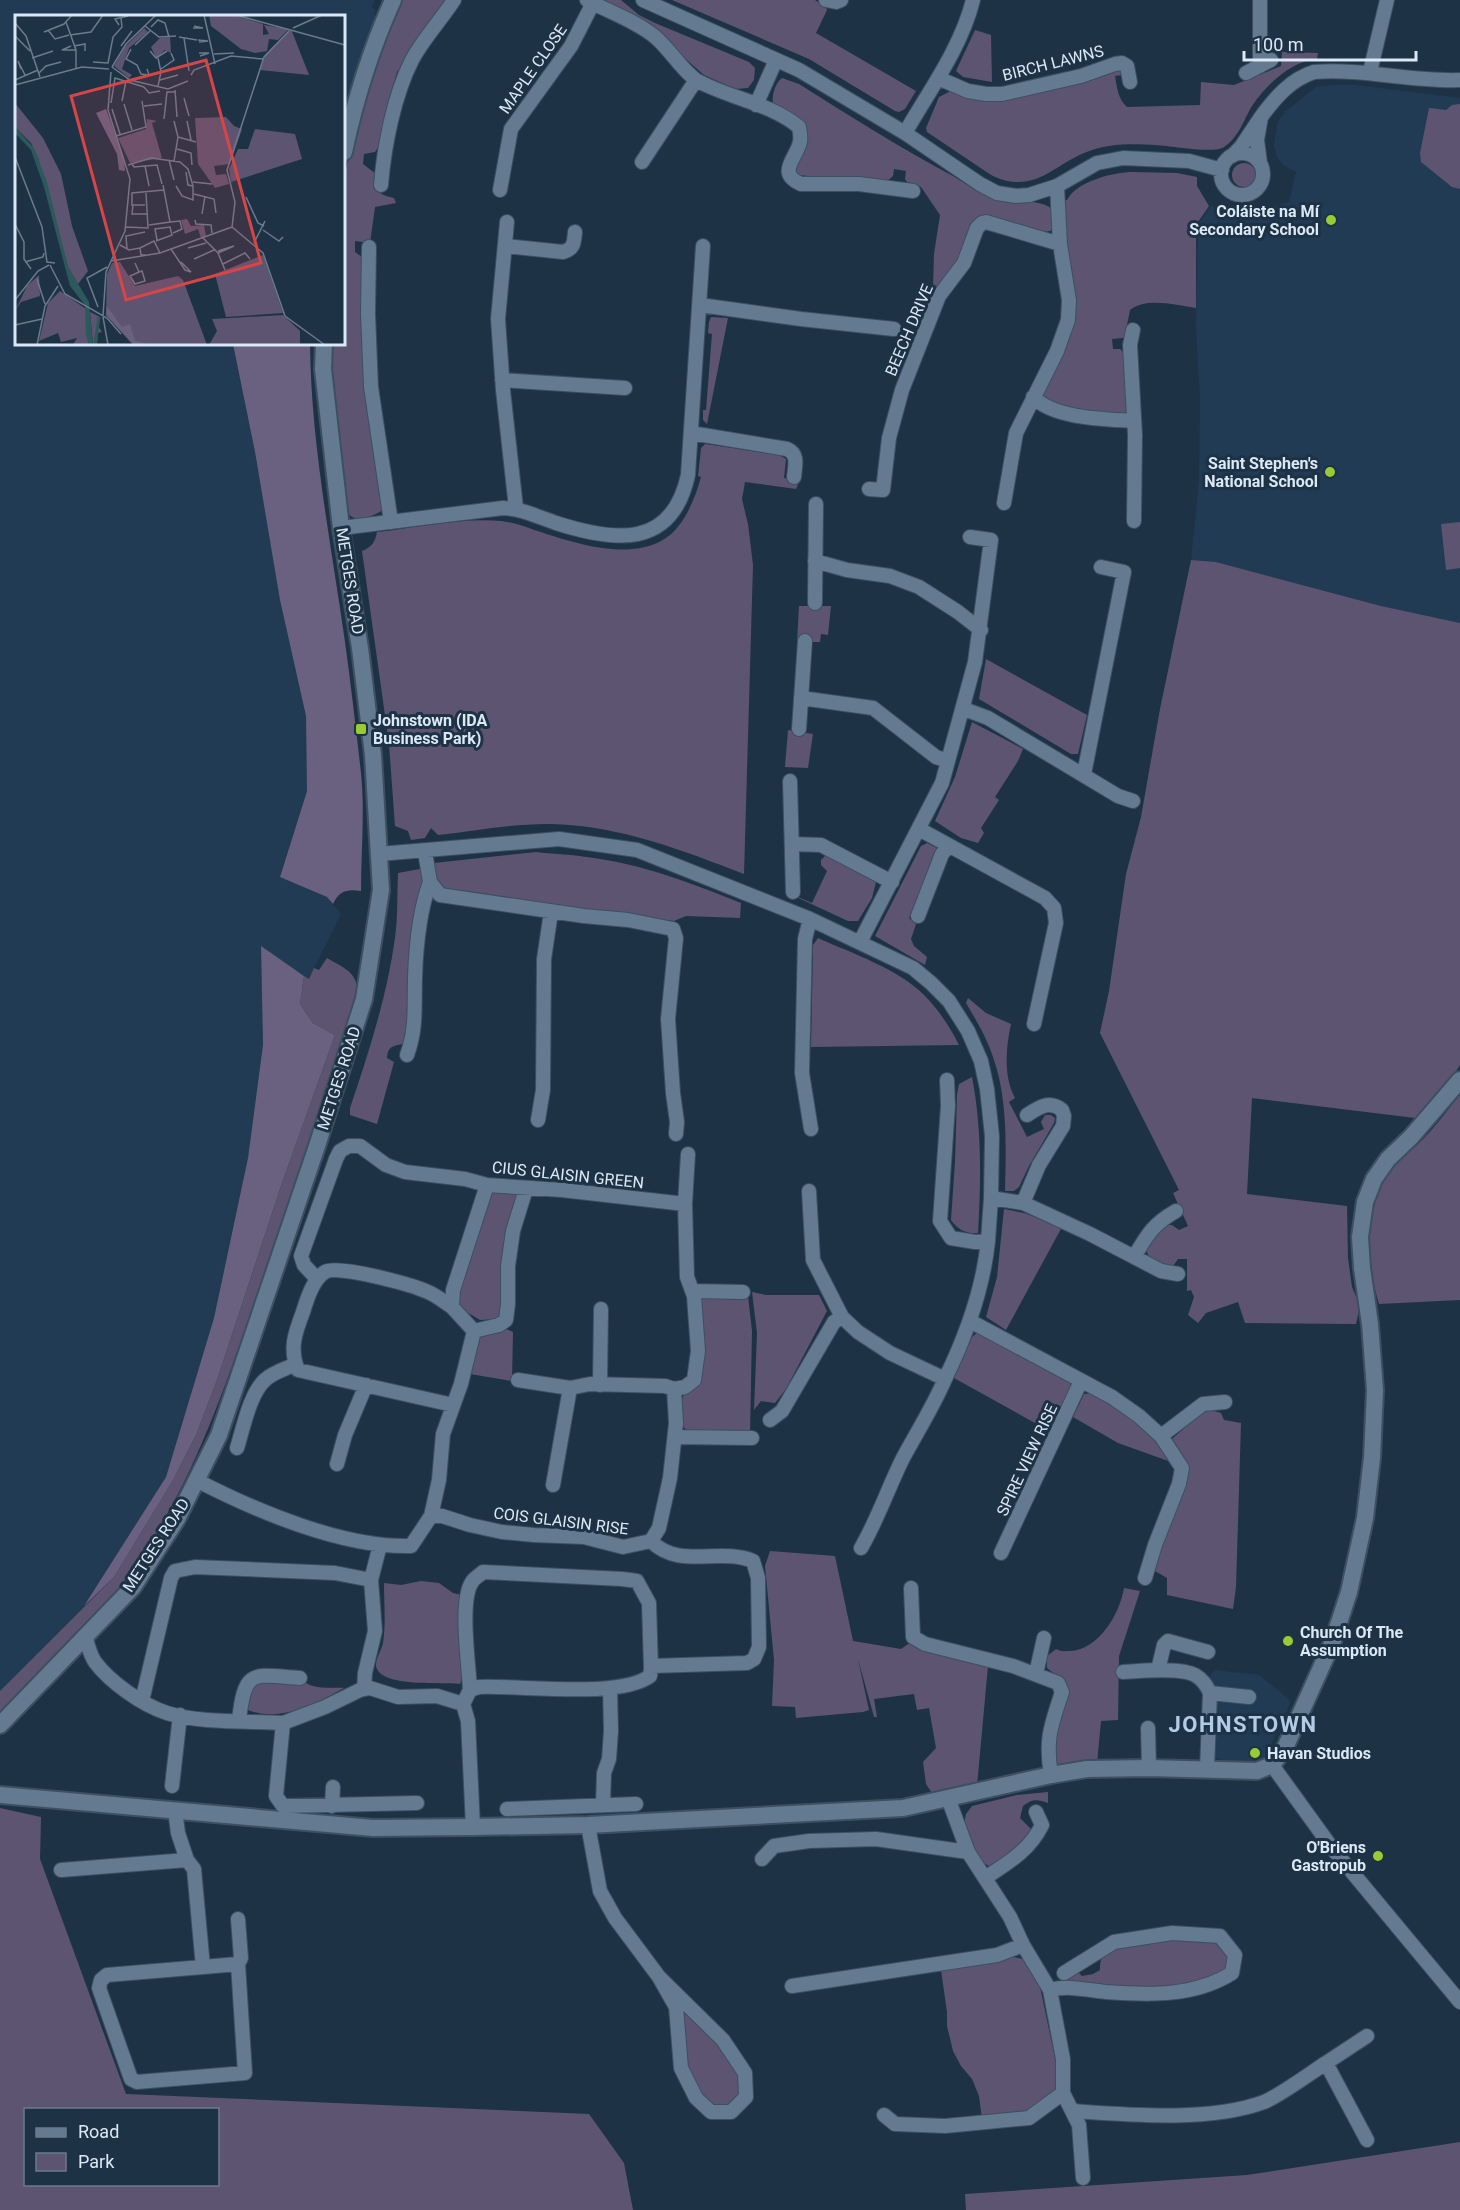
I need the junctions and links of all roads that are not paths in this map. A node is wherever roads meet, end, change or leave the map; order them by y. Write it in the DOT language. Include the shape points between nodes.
graph roads {
  1 [pos="393,0"];
  2 [pos="454,0"];
  3 [pos="644,0"];
  4 [pos="826,0"];
  5 [pos="841,0"];
  6 [pos="973,0"];
  7 [pos="1260,0"];
  8 [pos="1386,0"];
  9 [pos="590,2"];
  10 [pos="776,60"];
  11 [pos="1370,72"];
  12 [pos="1246,73"];
  13 [pos="938,78"];
  14 [pos="696,80"];
  15 [pos="1460,80"];
  16 [pos="1130,82"];
  17 [pos="756,105"];
  18 [pos="1261,117"];
  19 [pos="905,133"];
  20 [pos="345,147"];
  21 [pos="1230,157"];
  22 [pos="642,162"];
  23 [pos="1260,163"];
  24 [pos="1222,170"];
  25 [pos="900,174"];
  26 [pos="381,185"];
  27 [pos="1057,186"];
  28 [pos="898,189"];
  29 [pos="500,190"];
  30 [pos="913,191"];
  31 [pos="507,222"];
  32 [pos="575,232"];
  33 [pos="1060,244"];
  34 [pos="505,246"];
  35 [pos="704,246"];
  36 [pos="369,247"];
  37 [pos="700,305"];
  38 [pos="894,329"];
  39 [pos="1133,330"];
  40 [pos="324,345"];
  41 [pos="502,380"];
  42 [pos="625,388"];
  43 [pos="1033,397"];
  44 [pos="1134,422"];
  45 [pos="691,433"];
  46 [pos="794,477"];
  47 [pos="869,489"];
  48 [pos="816,504"];
  49 [pos="1004,504"];
  50 [pos="516,508"];
  51 [pos="1134,520"];
  52 [pos="391,522"];
  53 [pos="341,528"];
  54 [pos="970,537"];
  55 [pos="815,561"];
  56 [pos="1101,567"];
  57 [pos="815,603"];
  58 [pos="981,630"];
  59 [pos="805,641"];
  60 [pos="801,698"];
  61 [pos="964,709"];
  62 [pos="799,729"];
  63 [pos="948,761"];
  64 [pos="1084,774"];
  65 [pos="790,781"];
  66 [pos="1133,801"];
  67 [pos="919,829"];
  68 [pos="792,844"];
  69 [pos="949,846"];
  70 [pos="425,852"];
  71 [pos="379,854"];
  72 [pos="430,882"];
  73 [pos="892,882"];
  74 [pos="793,892"];
  75 [pos="551,912"];
  76 [pos="918,916"];
  77 [pos="810,919"];
  78 [pos="860,942"];
  79 [pos="1034,1024"];
  80 [pos="407,1055"];
  81 [pos="947,1080"];
  82 [pos="1460,1080"];
  83 [pos="1027,1115"];
  84 [pos="538,1120"];
  85 [pos="812,1129"];
  86 [pos="676,1134"];
  87 [pos="688,1154"];
  88 [pos="487,1185"];
  89 [pos="526,1189"];
  90 [pos="809,1191"];
  91 [pos="991,1198"];
  92 [pos="1023,1203"];
  93 [pos="685,1204"];
  94 [pos="1176,1211"];
  95 [pos="988,1240"];
  96 [pos="1134,1257"];
  97 [pos="1178,1274"];
  98 [pos="317,1279"];
  99 [pos="693,1292"];
  100 [pos="743,1292"];
  101 [pos="452,1307"];
  102 [pos="601,1309"];
  103 [pos="842,1317"];
  104 [pos="970,1321"];
  105 [pos="474,1331"];
  106 [pos="295,1365"];
  107 [pos="945,1379"];
  108 [pos="518,1380"];
  109 [pos="1082,1381"];
  110 [pos="600,1384"];
  111 [pos="366,1385"];
  112 [pos="570,1388"];
  113 [pos="674,1389"];
  114 [pos="1226,1402"];
  115 [pos="453,1405"];
  116 [pos="770,1420"];
  117 [pos="1161,1436"];
  118 [pos="675,1437"];
  119 [pos="752,1438"];
  120 [pos="237,1448"];
  121 [pos="337,1464"];
  122 [pos="196,1480"];
  123 [pos="553,1485"];
  124 [pos="431,1516"];
  125 [pos="651,1540"];
  126 [pos="380,1545"];
  127 [pos="861,1548"];
  128 [pos="1001,1553"];
  129 [pos="1145,1578"];
  130 [pos="371,1580"];
  131 [pos="911,1588"];
  132 [pos="85,1636"];
  133 [pos="1044,1638"];
  134 [pos="1208,1652"];
  135 [pos="651,1666"];
  136 [pos="1158,1670"];
  137 [pos="1124,1672"];
  138 [pos="1036,1674"];
  139 [pos="300,1678"];
  140 [pos="609,1688"];
  141 [pos="364,1689"];
  142 [pos="470,1690"];
  143 [pos="1210,1693"];
  144 [pos="1249,1698"];
  145 [pos="142,1701"];
  146 [pos="463,1704"];
  147 [pos="180,1715"];
  148 [pos="239,1720"];
  149 [pos="283,1723"];
  150 [pos="0,1725"];
  151 [pos="1148,1728"];
  152 [pos="1272,1765"];
  153 [pos="1149,1768"];
  154 [pos="1207,1770"];
  155 [pos="1051,1775"];
  156 [pos="172,1786"];
  157 [pos="333,1787"];
  158 [pos="0,1795"];
  159 [pos="948,1798"];
  160 [pos="417,1803"];
  161 [pos="603,1804"];
  162 [pos="636,1804"];
  163 [pos="332,1806"];
  164 [pos="507,1809"];
  165 [pos="175,1810"];
  166 [pos="1036,1812"];
  167 [pos="588,1825"];
  168 [pos="473,1827"];
  169 [pos="968,1852"];
  170 [pos="762,1859"];
  171 [pos="187,1860"];
  172 [pos="61,1870"];
  173 [pos="985,1878"];
  174 [pos="238,1918"];
  175 [pos="1023,1945"];
  176 [pos="238,1964"];
  177 [pos="202,1967"];
  178 [pos="1064,1973"];
  179 [pos="659,1977"];
  180 [pos="1455,1984"];
  181 [pos="792,1986"];
  182 [pos="1050,1990"];
  183 [pos="1460,2002"];
  184 [pos="1367,2036"];
  185 [pos="1326,2063"];
  186 [pos="1063,2093"];
  187 [pos="1073,2111"];
  188 [pos="884,2115"];
  189 [pos="1367,2140"];
  190 [pos="1083,2178"];
  1 -- 20 [label="street" via="372,52"];
  2 -- 26 [label="street" via="412,60 394,111"];
  3 -- 10 [label="street"];
  4 -- 5 [label="street"];
  6 -- 13 [label="street"];
  7 -- 12 [label="street" via="1266,63"];
  8 -- 11 [label="street"];
  9 -- 14 [label="street" via="644,28"];
  9 -- 29 [label="street, MAPLE CLOSE" via="571,46 511,129"];
  10 -- 17 [label="street"];
  10 -- 19 [label="street"];
  11 -- 15 [label="street"];
  11 -- 18 [label="street" via="1322,71 1305,75 1283,91"];
  13 -- 16 [label="street, BIRCH LAWNS" via="968,91 1002,94 1122,63 1127,66"];
  13 -- 19 [label="street"];
  14 -- 17 [label="street"];
  14 -- 22 [label="street"];
  17 -- 28 [label="street" via="799,127 800,144 789,165 793,181"];
  18 -- 21 [label="street"];
  18 -- 23 [label="street" via="1257,140"];
  19 -- 27 [label="street" via="997,193 1029,195"];
  21 -- 23 [label="street" via="1243,153"];
  21 -- 24 [label="street"];
  23 -- 24 [label="street" via="1262,183 1247,195 1227,189"];
  24 -- 27 [label="street" via="1189,161 1123,158 1097,163"];
  25 -- 28 [label="street"];
  27 -- 33 [label="street"];
  28 -- 30 [label="street"];
  31 -- 34 [label="street"];
  32 -- 34 [label="street" via="574,245 563,252"];
  33 -- 43 [label="street" via="1069,300 1068,320"];
  33 -- 47 [label="street, BEECH DRIVE" via="986,222 977,228 964,263 939,296 903,387 889,438 883,489"];
  34 -- 41 [label="street" via="498,319"];
  35 -- 37 [label="street"];
  36 -- 52 [label="street" via="371,387"];
  37 -- 38 [label="street"];
  37 -- 45 [label="street"];
  39 -- 44 [label="street" via="1123,345"];
  40 -- 53 [label="street, METGES ROAD" via="323,369"];
  41 -- 42 [label="street"];
  41 -- 50 [label="street"];
  43 -- 44 [label="street" via="1060,412"];
  43 -- 49 [label="street" via="1016,433"];
  44 -- 51 [label="street"];
  45 -- 46 [label="street" via="788,449 796,459"];
  45 -- 50 [label="street" via="685,489 674,512 656,528 632,536 604,536"];
  48 -- 55 [label="street"];
  50 -- 52 [label="street"];
  52 -- 53 [label="street"];
  53 -- 71 [label="street, METGES ROAD" via="374,755"];
  54 -- 58 [label="street" via="991,540"];
  55 -- 57 [label="street"];
  55 -- 58 [label="street" via="890,576 919,587"];
  56 -- 64 [label="street" via="1124,572"];
  58 -- 61 [label="street"];
  59 -- 60 [label="street"];
  60 -- 62 [label="street"];
  60 -- 63 [label="street" via="873,708 936,757"];
  61 -- 63 [label="street"];
  61 -- 64 [label="street" via="988,718"];
  63 -- 67 [label="street" via="942,783"];
  64 -- 66 [label="street"];
  65 -- 68 [label="street"];
  67 -- 69 [label="street"];
  67 -- 73 [label="street"];
  68 -- 73 [label="street" via="821,844"];
  68 -- 74 [label="street"];
  69 -- 76 [label="street" via="942,854"];
  69 -- 79 [label="street" via="1045,898 1054,908 1056,923"];
  70 -- 71 [label="street"];
  70 -- 72 [label="street"];
  70 -- 77 [label="street" via="559,839 637,850"];
  71 -- 122 [label="street, METGES ROAD" via="381,890 364,999 219,1435"];
  72 -- 75 [label="street" via="440,895"];
  72 -- 80 [label="street" via="419,926 414,1036"];
  73 -- 78 [label="street"];
  75 -- 84 [label="street" via="544,959 543,1090"];
  75 -- 86 [label="street" via="673,929 676,938 668,1019"];
  77 -- 78 [label="street"];
  77 -- 85 [label="street" via="805,939 802,1074"];
  78 -- 91 [label="street" via="922,975 949,1002 968,1031 981,1061 987,1089 992,1136"];
  81 -- 95 [label="street" via="940,1221 951,1238"];
  82 -- 152 [label="street" via="1388,1159 1365,1202 1361,1257 1375,1390 1365,1518 1349,1592 1333,1641 1285,1748"];
  83 -- 92 [label="street" via="1045,1104 1052,1105 1062,1110 1064,1121"];
  87 -- 93 [label="street"];
  88 -- 89 [label="street, CIUS GLAISIN GREEN"];
  88 -- 98 [label="street, CIUS GLAISIN GREEN" via="405,1172 386,1165 360,1146 349,1146 336,1158 302,1256 304,1265"];
  88 -- 101 [label="street" via="453,1290"];
  89 -- 93 [label="street, CIUS GLAISIN GREEN"];
  89 -- 105 [label="street" via="513,1231 506,1320"];
  90 -- 103 [label="street" via="813,1260"];
  91 -- 92 [label="street"];
  91 -- 95 [label="street"];
  92 -- 96 [label="street"];
  93 -- 99 [label="street" via="687,1277"];
  94 -- 96 [label="street" via="1150,1231"];
  95 -- 104 [label="street"];
  96 -- 97 [label="street" via="1161,1271"];
  98 -- 101 [label="street" via="325,1271 335,1269 359,1272 429,1292"];
  98 -- 106 [label="street" via="296,1332 292,1357"];
  99 -- 100 [label="street"];
  99 -- 113 [label="street" via="698,1322 697,1366 694,1380"];
  101 -- 105 [label="street"];
  102 -- 110 [label="street"];
  103 -- 107 [label="street" via="890,1353"];
  103 -- 116 [label="street" via="834,1322 782,1411"];
  104 -- 107 [label="street"];
  104 -- 109 [label="street"];
  105 -- 115 [label="street"];
  106 -- 111 [label="street" via="298,1370"];
  106 -- 120 [label="street" via="265,1379 258,1388"];
  107 -- 127 [label="street"];
  108 -- 112 [label="street"];
  109 -- 117 [label="street" via="1112,1397"];
  109 -- 128 [label="street, SPIRE VIEW RISE"];
  110 -- 112 [label="street"];
  110 -- 113 [label="street"];
  111 -- 115 [label="street"];
  111 -- 121 [label="street"];
  112 -- 123 [label="street"];
  113 -- 118 [label="street, COIS GLAISIN RISE"];
  114 -- 117 [label="street" via="1203,1404"];
  115 -- 124 [label="street" via="443,1434"];
  117 -- 129 [label="street" via="1182,1468"];
  118 -- 119 [label="street"];
  118 -- 125 [label="street, COIS GLAISIN RISE" via="659,1528"];
  122 -- 126 [label="street" via="258,1509"];
  122 -- 132 [label="street, METGES ROAD" via="177,1519 132,1587"];
  124 -- 125 [label="street, COIS GLAISIN RISE" via="502,1532 584,1537 623,1547"];
  124 -- 126 [label="street" via="411,1546"];
  125 -- 135 [label="street" via="676,1555 742,1556 753,1561 758,1578 759,1647 747,1664"];
  126 -- 130 [label="street"];
  130 -- 141 [label="street" via="375,1631"];
  130 -- 145 [label="street" via="335,1573 195,1567 175,1571"];
  131 -- 138 [label="street" via="913,1638"];
  132 -- 145 [label="street" via="94,1660 111,1680"];
  132 -- 150 [label="street, METGES ROAD"];
  133 -- 138 [label="street"];
  134 -- 136 [label="street" via="1168,1641"];
  135 -- 140 [label="street" via="651,1676 641,1683"];
  135 -- 142 [label="street" via="649,1603 637,1581 483,1572 472,1582 467,1598 465,1651"];
  136 -- 137 [label="street"];
  136 -- 143 [label="street" via="1194,1674"];
  138 -- 155 [label="street" via="1058,1683 1062,1692 1048,1737"];
  139 -- 148 [label="street" via="253,1678 245,1685"];
  140 -- 142 [label="street" via="492,1686"];
  140 -- 161 [label="street" via="611,1731"];
  141 -- 146 [label="street" via="398,1697 437,1695"];
  141 -- 149 [label="street"];
  142 -- 146 [label="street"];
  143 -- 144 [label="street"];
  143 -- 154 [label="street"];
  145 -- 147 [label="street"];
  146 -- 168 [label="street" via="468,1720"];
  147 -- 148 [label="street"];
  147 -- 156 [label="street"];
  148 -- 149 [label="street"];
  149 -- 163 [label="street" via="276,1796 283,1806"];
  151 -- 153 [label="street"];
  152 -- 154 [label="street" via="1257,1771"];
  152 -- 180 [label="street" via="1332,1848"];
  153 -- 154 [label="street"];
  153 -- 155 [label="street" via="1087,1769"];
  155 -- 159 [label="street"];
  157 -- 163 [label="street"];
  158 -- 165 [label="street"];
  159 -- 167 [label="street" via="903,1808"];
  159 -- 169 [label="street"];
  160 -- 163 [label="street"];
  161 -- 162 [label="street"];
  161 -- 164 [label="street"];
  165 -- 168 [label="street" via="373,1828"];
  165 -- 171 [label="street"];
  166 -- 173 [label="street" via="1042,1825 1036,1838 1014,1860"];
  167 -- 168 [label="street"];
  167 -- 179 [label="street" via="600,1891"];
  169 -- 170 [label="street" via="876,1839 774,1846"];
  169 -- 173 [label="street"];
  171 -- 172 [label="street"];
  171 -- 177 [label="street" via="194,1869"];
  173 -- 175 [label="street"];
  174 -- 176 [label="street"];
  175 -- 181 [label="street" via="998,1955"];
  175 -- 182 [label="street"];
  176 -- 177 [label="street"];
  176 -- 177 [label="street" via="245,2073 137,2082 131,2079 99,1988 101,1980 107,1975"];
  178 -- 182 [label="street" via="1114,1942 1172,1933 1220,1936 1235,1955 1232,1973 1214,1984 1168,1994 1064,1987"];
  179 -- 179 [label="street" via="723,2040 745,2073 746,2097 731,2112 711,2112 696,2098 681,2068 676,2007"];
  180 -- 183 [label="street"];
  182 -- 186 [label="street" via="1063,2059"];
  184 -- 185 [label="street"];
  185 -- 187 [label="street" via="1265,2101 1226,2112"];
  185 -- 189 [label="street"];
  186 -- 187 [label="street"];
  186 -- 188 [label="street" via="1029,2118 945,2126 895,2124"];
  187 -- 190 [label="street"];
}
